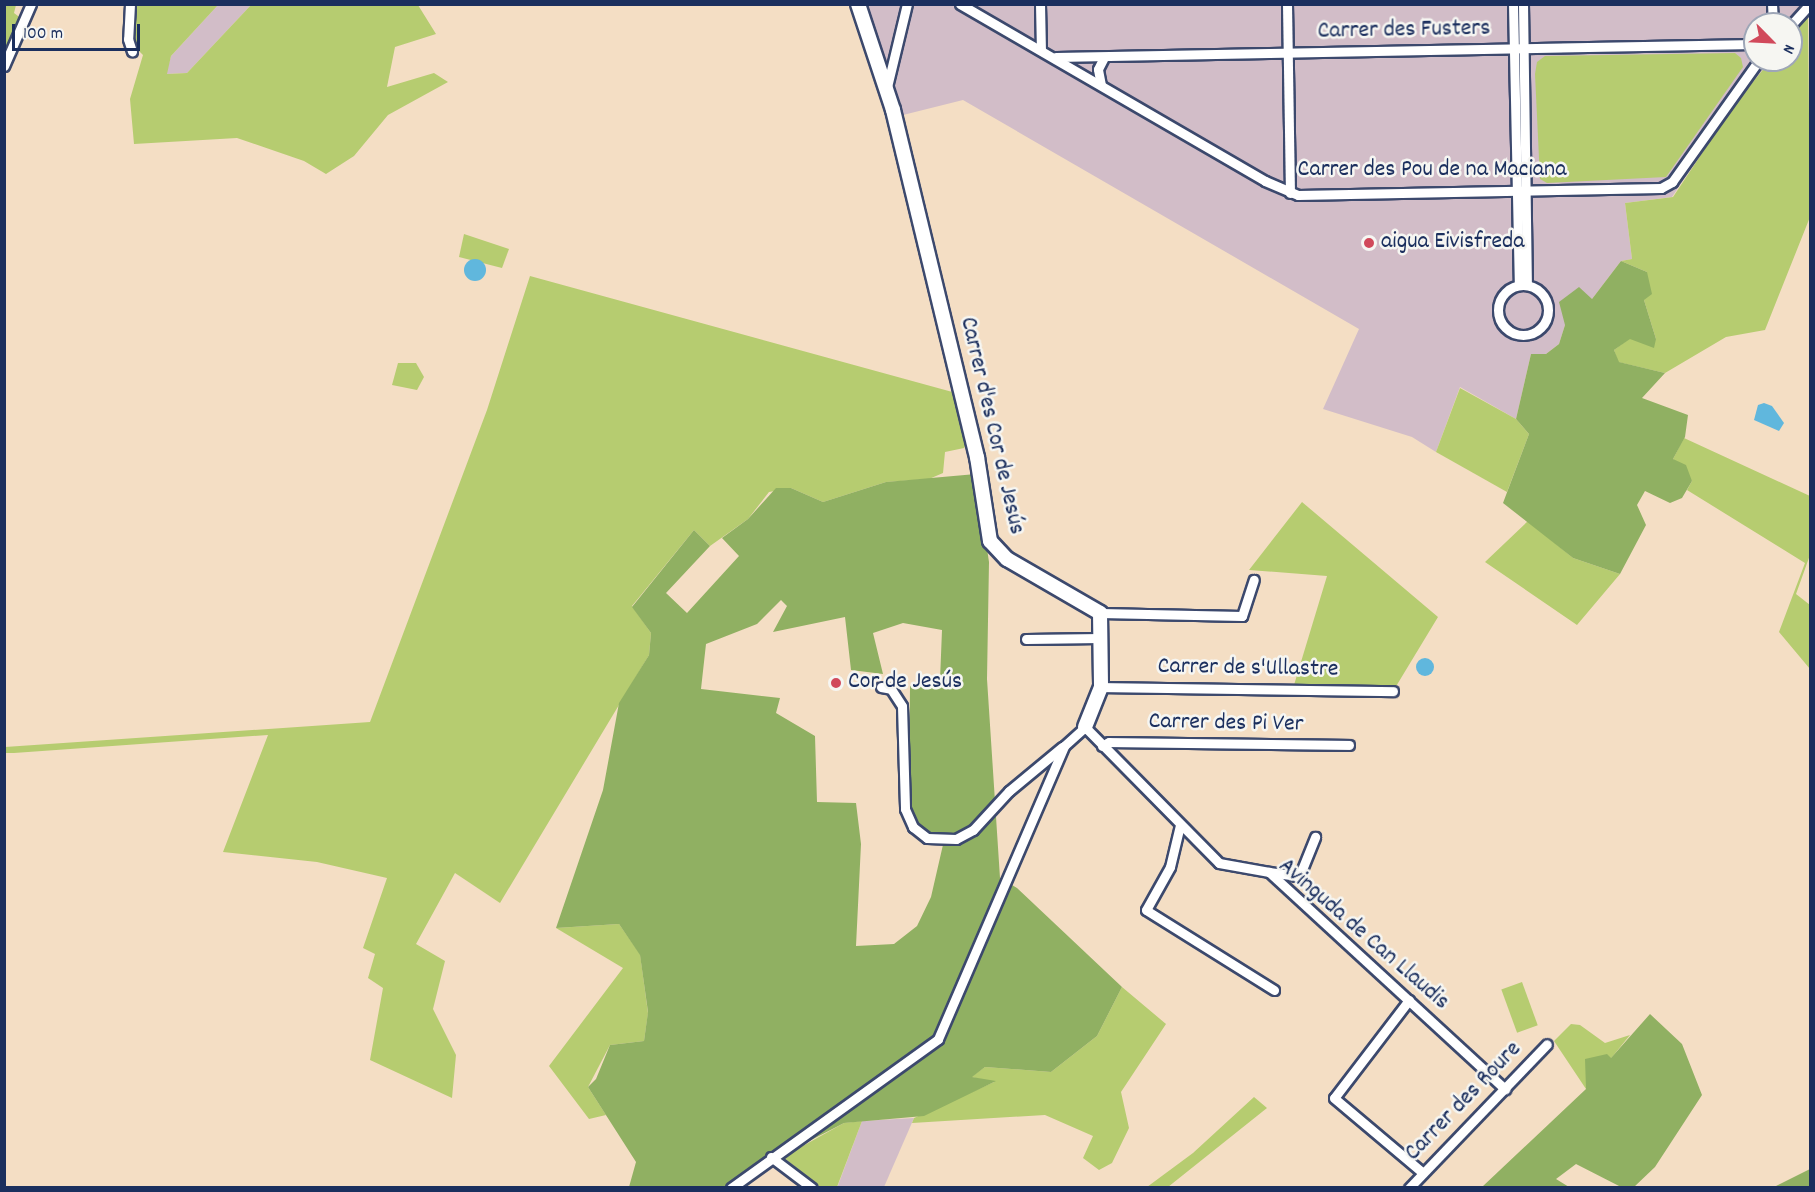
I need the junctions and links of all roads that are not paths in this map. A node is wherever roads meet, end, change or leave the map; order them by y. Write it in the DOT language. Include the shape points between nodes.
graph roads {
  1 [pos="31,4"];
  2 [pos="130,4"];
  3 [pos="858,4"];
  4 [pos="907,4"];
  5 [pos="960,4"];
  6 [pos="1040,4"];
  7 [pos="1287,4"];
  8 [pos="1513,4"];
  9 [pos="1523,4"];
  10 [pos="1743,44"];
  11 [pos="1519,49"];
  12 [pos="1041,50"];
  13 [pos="132,51"];
  14 [pos="1288,53"];
  15 [pos="1053,57"];
  16 [pos="1104,57"];
  17 [pos="4,66"];
  18 [pos="1750,72"];
  19 [pos="1101,85"];
  20 [pos="887,87"];
  21 [pos="1521,190"];
  22 [pos="1290,193"];
  23 [pos="1523,284"];
  24 [pos="1254,580"];
  25 [pos="1100,613"];
  26 [pos="1101,638"];
  27 [pos="1026,639"];
  28 [pos="881,687"];
  29 [pos="1101,687"];
  30 [pos="1393,691"];
  31 [pos="1085,727"];
  32 [pos="1349,745"];
  33 [pos="1064,746"];
  34 [pos="1102,746"];
  35 [pos="1180,825"];
  36 [pos="1315,837"];
  37 [pos="1269,872"];
  38 [pos="1274,990"];
  39 [pos="1409,1000"];
  40 [pos="1547,1044"];
  41 [pos="1505,1089"];
  42 [pos="771,1156"];
  43 [pos="1423,1173"];
  44 [pos="730,1188"];
  45 [pos="812,1188"];
  46 [pos="1409,1188"];
  1 -- 17 [label="street"];
  2 -- 13 [label="street" via="128,39"];
  3 -- 20 [label="street, Carrer d'es Cor de Jesús"];
  4 -- 20 [label="street"];
  5 -- 12 [label="street, Carrer des Pou de na Maciana"];
  6 -- 12 [label="street"];
  7 -- 14 [label="street"];
  8 -- 11 [label="street"];
  9 -- 11 [label="street"];
  10 -- 11 [label="street, Carrer des Fusters"];
  11 -- 14 [label="street, Carrer des Fusters"];
  11 -- 21 [label="street"];
  12 -- 15 [label="street, Carrer des Pou de na Maciana"];
  14 -- 16 [label="street, Carrer des Fusters"];
  14 -- 22 [label="street"];
  15 -- 16 [label="street, Carrer des Fusters"];
  15 -- 19 [label="street, Carrer des Pou de na Maciana"];
  16 -- 19 [label="street" via="1098,69"];
  18 -- 21 [label="street, Carrer des Pou de na Maciana" via="1667,186"];
  19 -- 22 [label="street, Carrer des Pou de na Maciana"];
  20 -- 25 [label="street, Carrer d'es Cor de Jesús" via="977,457 990,541 1006,559"];
  21 -- 22 [label="street, Carrer des Pou de na Maciana"];
  21 -- 23 [label="street"];
  23 -- 23 [label="street" via="1505,292 1498,315 1506,328 1521,335 1543,326 1549,309 1543,293"];
  24 -- 25 [label="street" via="1242,616"];
  25 -- 26 [label="street"];
  26 -- 27 [label="street"];
  26 -- 29 [label="street"];
  28 -- 33 [label="street" via="891,689 902,706 905,809 913,827 927,838 956,839 973,830 1009,791"];
  29 -- 30 [label="street, Carrer de s'Ullastre"];
  29 -- 31 [label="street"];
  31 -- 33 [label="street"];
  31 -- 34 [label="street, Avinguda de Can Llaudis"];
  32 -- 34 [label="street, Carrer des Pi Ver" via="1109,742"];
  33 -- 42 [label="street" via="938,1040"];
  34 -- 35 [label="street, Avinguda de Can Llaudis"];
  35 -- 37 [label="street, Avinguda de Can Llaudis" via="1219,863"];
  35 -- 38 [label="street" via="1170,867 1146,910"];
  36 -- 37 [label="street" via="1296,876"];
  37 -- 39 [label="street, Avinguda de Can Llaudis"];
  39 -- 41 [label="street, Avinguda de Can Llaudis"];
  39 -- 43 [label="street" via="1334,1098"];
  40 -- 41 [label="street, Carrer des Roure"];
  41 -- 43 [label="street, Carrer des Roure"];
  42 -- 44 [label="street"];
  42 -- 45 [label="street"];
  43 -- 46 [label="street, Carrer des Roure"];
}
